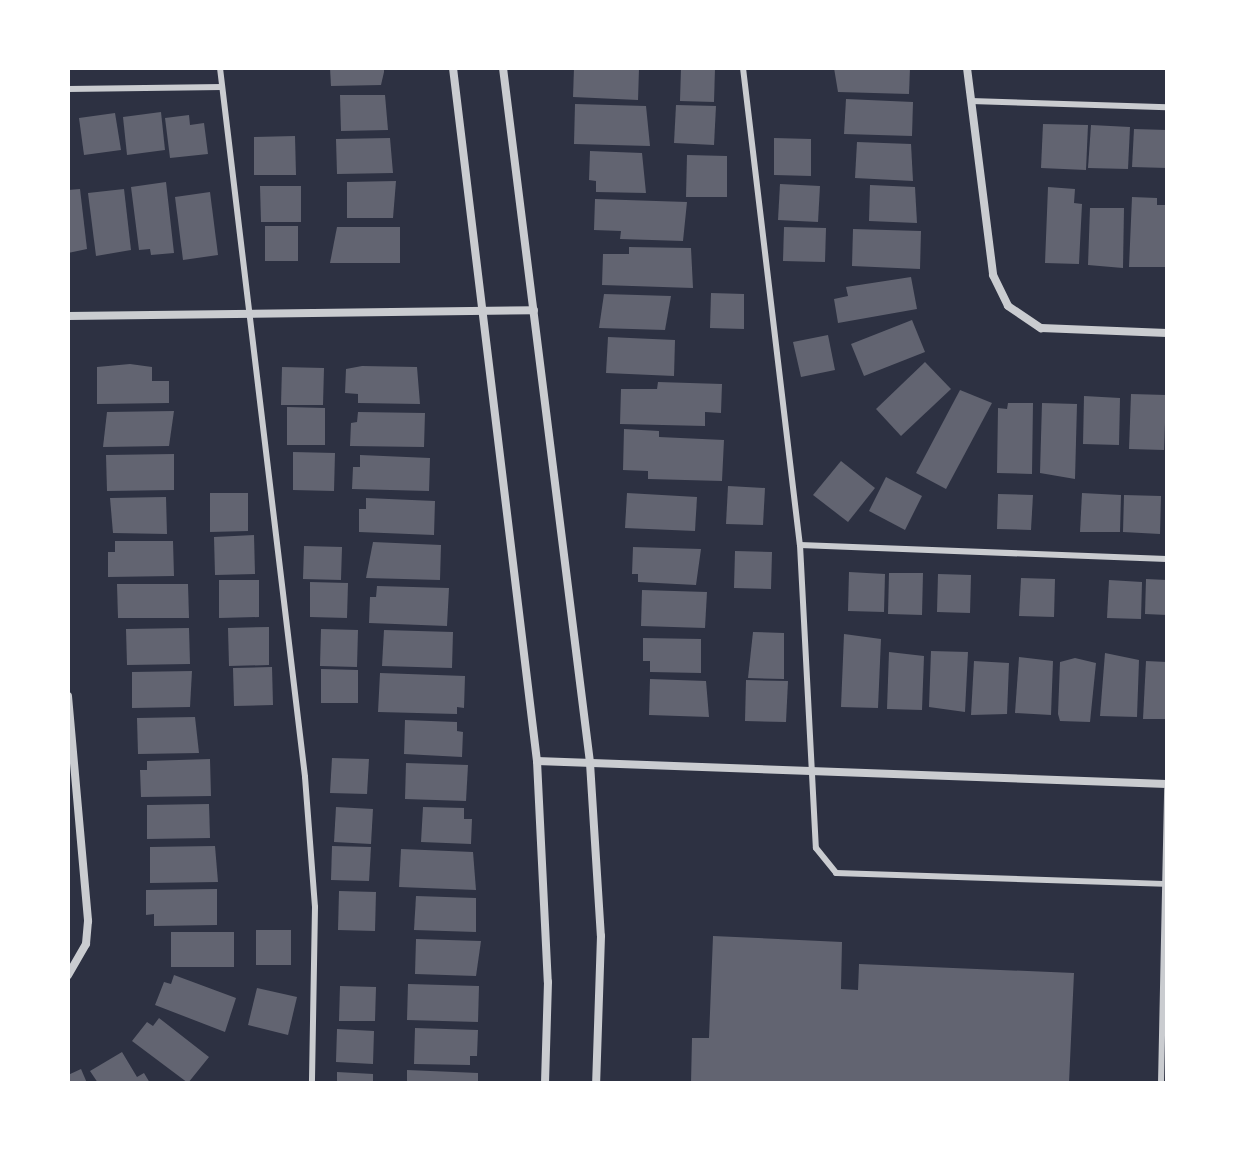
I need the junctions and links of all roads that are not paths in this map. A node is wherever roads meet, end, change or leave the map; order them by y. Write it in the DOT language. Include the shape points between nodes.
graph roads {
  1 [pos="220,68"];
  2 [pos="453,68"];
  3 [pos="503,68"];
  4 [pos="743,68"];
  5 [pos="967,68"];
  6 [pos="222,87"];
  7 [pos="68,89"];
  8 [pos="971,101"];
  9 [pos="1167,107"];
  10 [pos="534,310"];
  11 [pos="481,311"];
  12 [pos="248,314"];
  13 [pos="68,316"];
  14 [pos="1167,333"];
  15 [pos="800,545"];
  16 [pos="1167,559"];
  17 [pos="68,696"];
  18 [pos="537,761"];
  19 [pos="590,763"];
  20 [pos="815,772"];
  21 [pos="1167,787"];
  22 [pos="1164,884"];
  23 [pos="68,975"];
  24 [pos="312,1083"];
  25 [pos="545,1083"];
  26 [pos="596,1083"];
  27 [pos="1161,1083"];
  1 -- 6 [label="lane"];
  2 -- 11 [label="street"];
  3 -- 10 [label="street"];
  4 -- 15 [label="lane"];
  5 -- 8 [label="street"];
  6 -- 7 [label="lane"];
  6 -- 12 [label="lane"];
  8 -- 9 [label="lane"];
  8 -- 14 [label="street" via="993,275 1008,306 1041,328"];
  10 -- 11 [label="street"];
  10 -- 19 [label="street"];
  11 -- 12 [label="street"];
  11 -- 18 [label="street"];
  12 -- 13 [label="street"];
  12 -- 24 [label="lane" via="305,777 315,907"];
  15 -- 16 [label="lane"];
  15 -- 20 [label="lane"];
  17 -- 23 [label="street" via="88,921 86,944"];
  18 -- 19 [label="street"];
  18 -- 25 [label="street" via="548,982"];
  19 -- 20 [label="street"];
  19 -- 26 [label="street" via="601,936"];
  20 -- 21 [label="street"];
  20 -- 22 [label="lane" via="816,848 836,873"];
  21 -- 22 [label="lane"];
  22 -- 27 [label="lane"];
}
